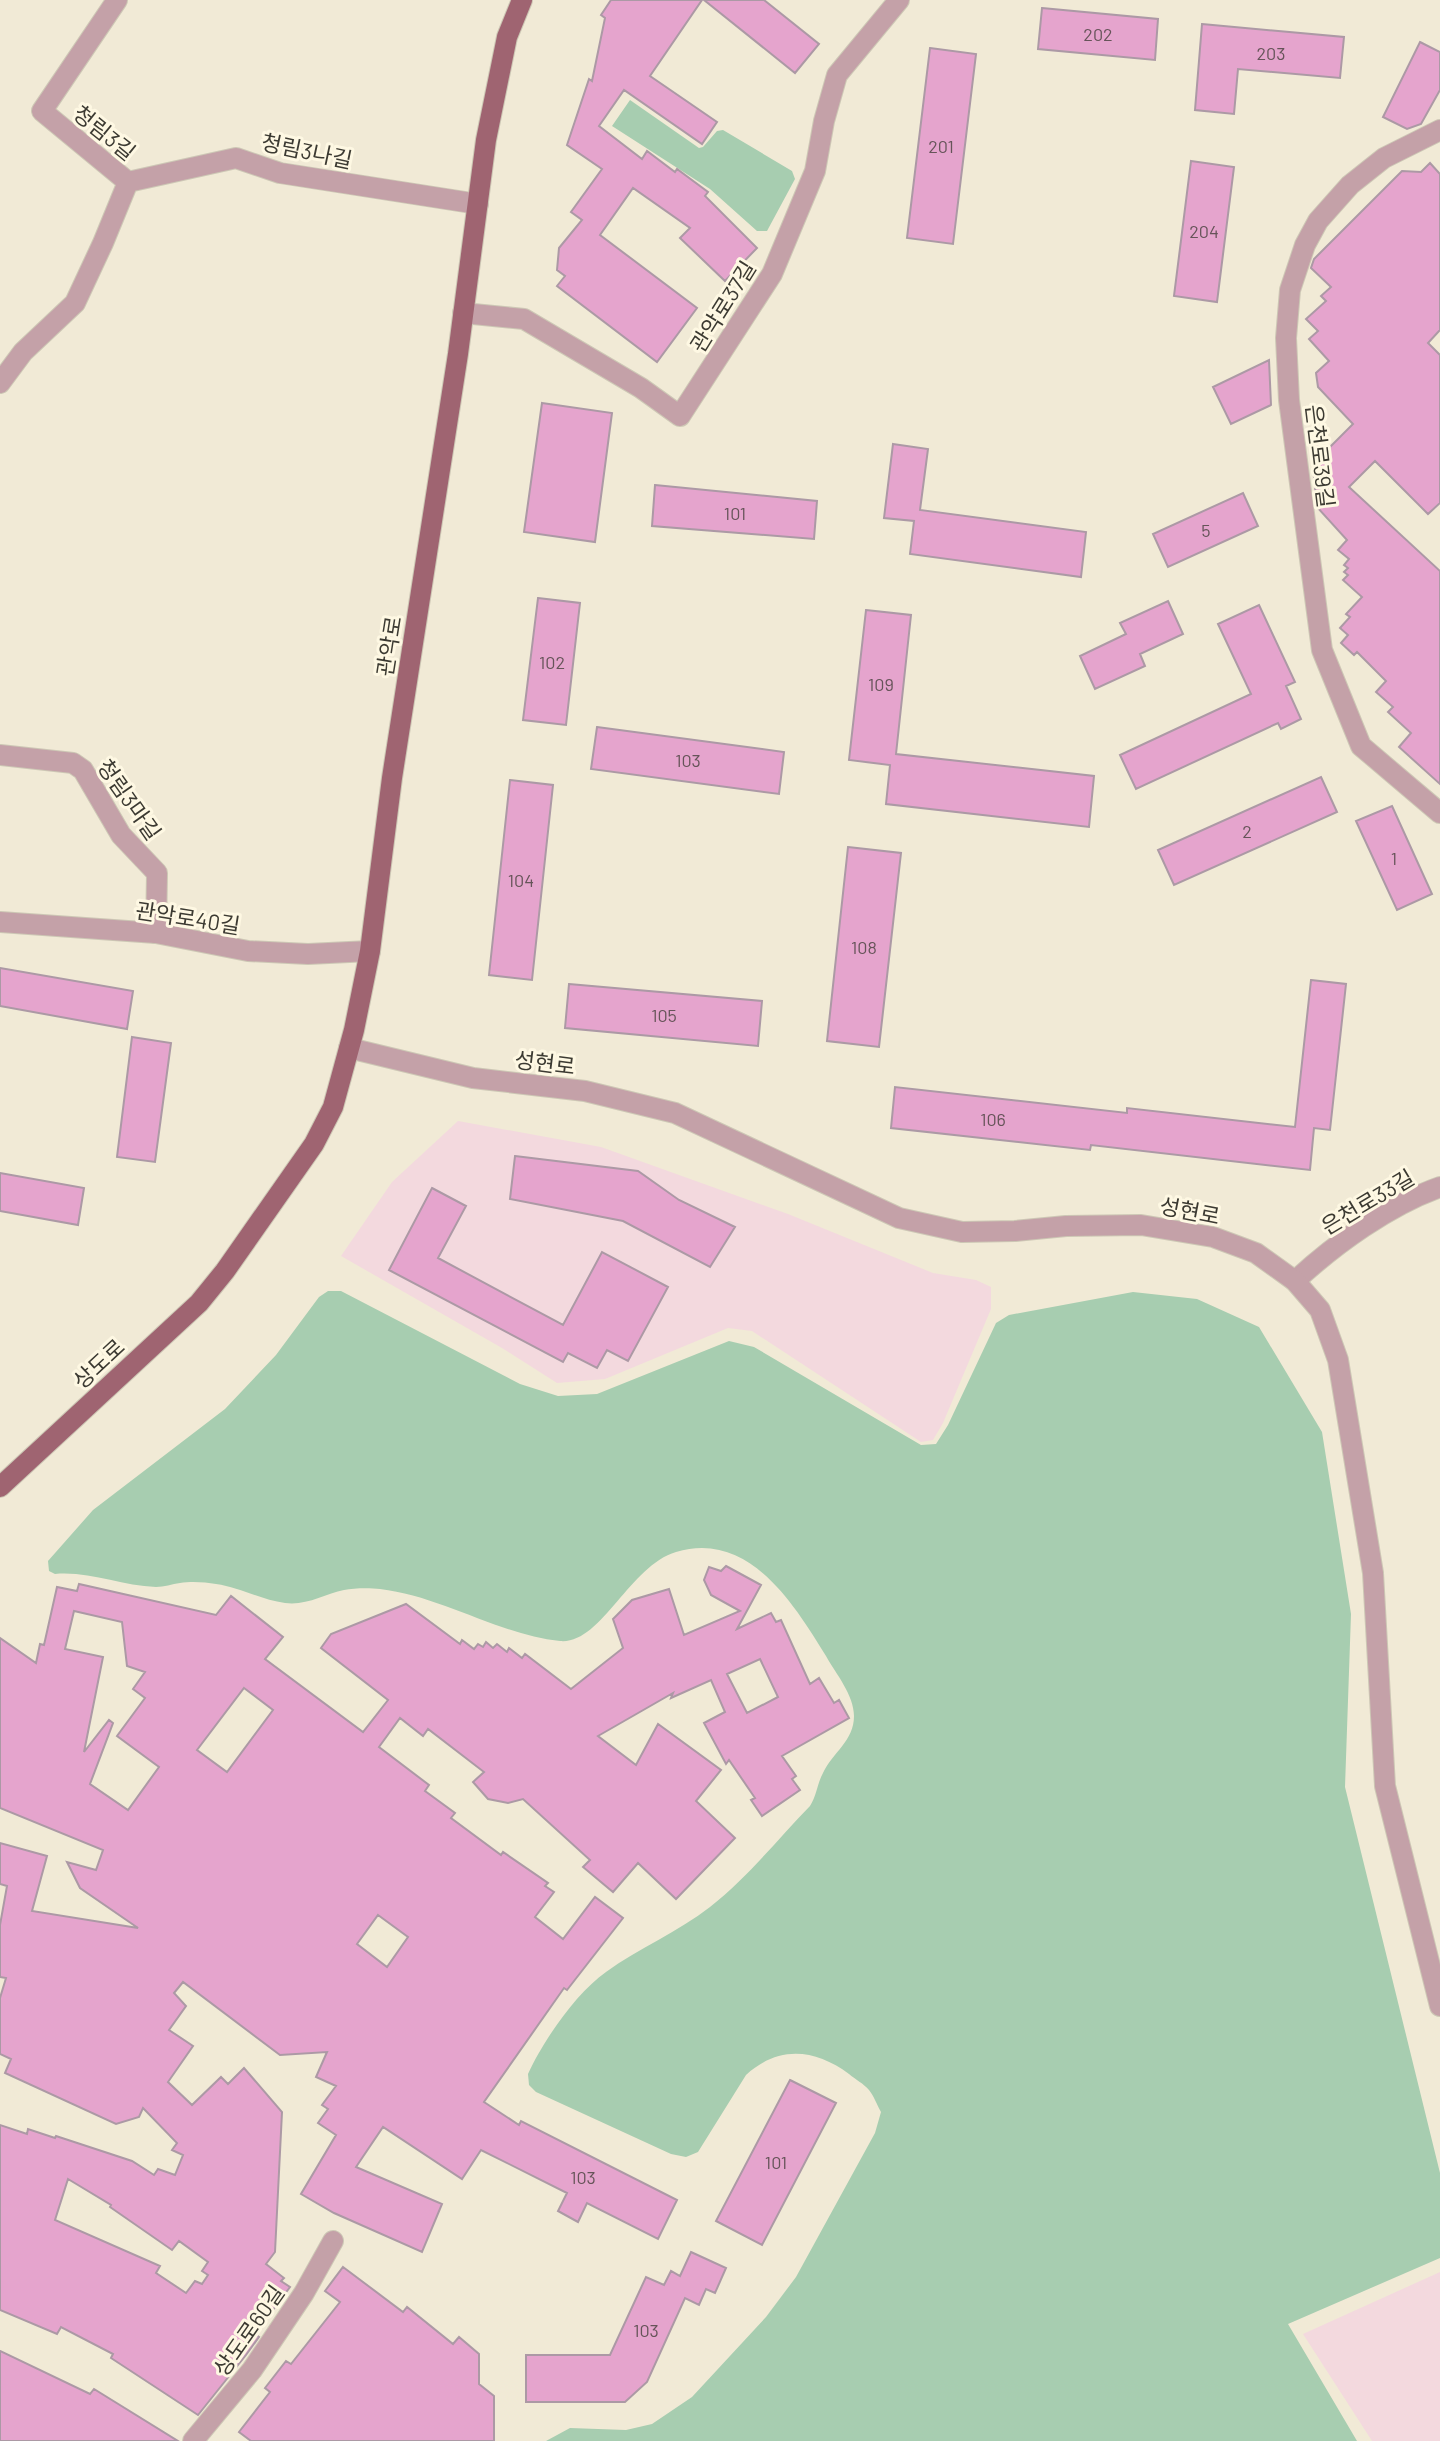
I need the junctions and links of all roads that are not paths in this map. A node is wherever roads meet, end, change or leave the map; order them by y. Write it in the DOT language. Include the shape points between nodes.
graph roads {
  1 [pos="117,0"];
  2 [pos="522,0"];
  3 [pos="899,0"];
  4 [pos="1440,130"];
  5 [pos="128,182"];
  6 [pos="478,204"];
  7 [pos="463,313"];
  8 [pos="0,383"];
  9 [pos="0,755"];
  10 [pos="1440,813"];
  11 [pos="0,922"];
  12 [pos="156,933"];
  13 [pos="370,951"];
  14 [pos="349,1048"];
  15 [pos="1440,1187"];
  16 [pos="225,1271"];
  17 [pos="1295,1281"];
  18 [pos="0,1487"];
  19 [pos="1440,2006"];
  20 [pos="333,2241"];
  21 [pos="193,2441"];
  1 -- 5 [label="street, 청림3길" via="42,111"];
  2 -- 6 [label="main road, 관악로" via="507,37"];
  3 -- 7 [label="street, 관악로37길" via="837,75 815,171 772,274 680,416 524,319"];
  4 -- 10 [label="street, 은천로39길" via="1384,158 1318,221 1290,290 1286,338 1289,400 1322,650 1361,746"];
  5 -- 6 [label="street, 청림3나길" via="236,158 280,173"];
  5 -- 8 [label="street, 청림3길" via="75,303 23,352"];
  6 -- 7 [label="main road, 관악로"];
  7 -- 13 [label="main road, 관악로"];
  9 -- 12 [label="street, 청림3마길" via="73,763 83,770 121,835 157,873"];
  11 -- 12 [label="street, 관악로40길"];
  12 -- 13 [label="street, 관악로40길" via="248,951"];
  13 -- 14 [label="main road, 관악로"];
  14 -- 16 [label="main road, 관악로" via="333,1107 314,1144"];
  14 -- 17 [label="street, 성현로" via="473,1078 585,1091 675,1113 899,1218 962,1232 1141,1225 1213,1237 1256,1253"];
  15 -- 17 [label="street, 은천로33길" via="1412,1197"];
  16 -- 18 [label="main road, 상도로" via="199,1303"];
  17 -- 19 [label="street, 성현로" via="1320,1310 1338,1360 1373,1573 1385,1786"];
  20 -- 21 [label="street, 상도로60길" via="260,2358"];
}
